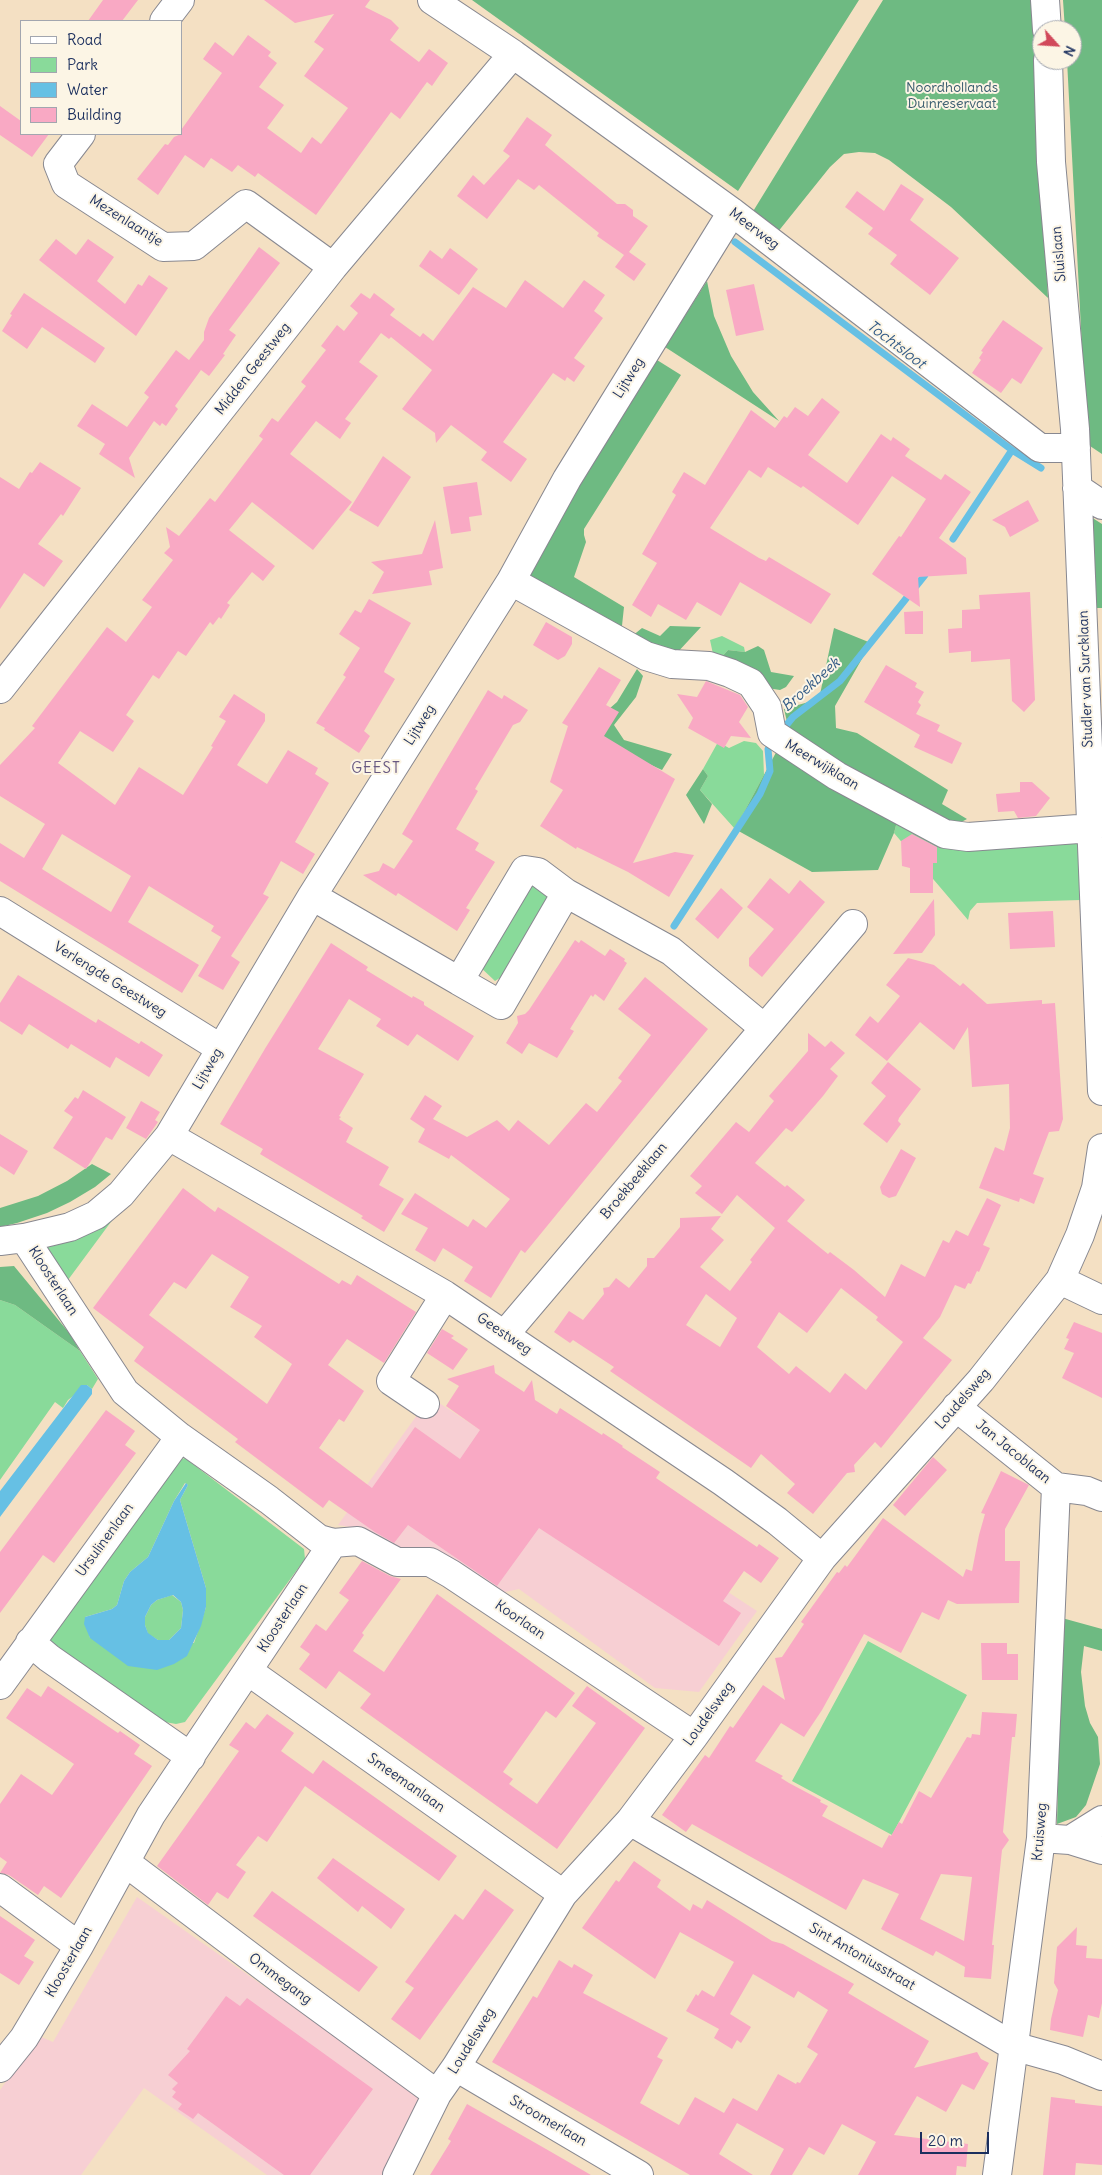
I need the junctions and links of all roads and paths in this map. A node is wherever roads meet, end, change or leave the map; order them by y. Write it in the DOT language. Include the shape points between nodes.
graph roads {
  1 [pos="180,0"];
  2 [pos="432,0"];
  3 [pos="1045,0"];
  4 [pos="165,20"];
  5 [pos="1046,20"];
  6 [pos="513,54"];
  7 [pos="1048,70"];
  8 [pos="80,135"];
  9 [pos="732,212"];
  10 [pos="333,267"];
  11 [pos="1076,448"];
  12 [pos="1078,488"];
  13 [pos="1102,506"];
  14 [pos="511,581"];
  15 [pos="0,689"];
  16 [pos="1092,828"];
  17 [pos="566,893"];
  18 [pos="312,896"];
  19 [pos="0,911"];
  20 [pos="853,924"];
  21 [pos="459,981"];
  22 [pos="764,1028"];
  23 [pos="220,1048"];
  24 [pos="1102,1091"];
  25 [pos="169,1136"];
  26 [pos="1102,1148"];
  27 [pos="12,1239"];
  28 [pos="1060,1280"];
  29 [pos="445,1295"];
  30 [pos="1102,1300"];
  31 [pos="505,1334"];
  32 [pos="425,1404"];
  33 [pos="956,1407"];
  34 [pos="180,1437"];
  35 [pos="1056,1487"];
  36 [pos="1102,1497"];
  37 [pos="333,1543"];
  38 [pos="822,1558"];
  39 [pos="30,1642"];
  40 [pos="248,1671"];
  41 [pos="0,1684"];
  42 [pos="694,1736"];
  43 [pos="191,1757"];
  44 [pos="1102,1820"];
  45 [pos="630,1821"];
  46 [pos="1041,1838"];
  47 [pos="1070,1840"];
  48 [pos="1102,1850"];
  49 [pos="125,1862"];
  50 [pos="0,1888"];
  51 [pos="563,1894"];
  52 [pos="80,1946"];
  53 [pos="1013,2046"];
  54 [pos="456,2067"];
  55 [pos="0,2068"];
  56 [pos="1102,2076"];
  57 [pos="437,2094"];
  58 [pos="397,2175"];
  59 [pos="640,2175"];
  60 [pos="997,2175"];
  1 -- 4 [label="street"];
  2 -- 6 [label="street, Meerweg"];
  3 -- 5 [label="street"];
  6 -- 9 [label="street, Meerweg"];
  6 -- 10 [label="street, Midden Geestweg"];
  7 -- 11 [label="street, Sluislaan" via="1050,162"];
  8 -- 10 [label="street, Mezenlaantje" via="58,164 66,184 163,247 194,246 246,204"];
  9 -- 11 [label="street, Meerweg" via="1040,448"];
  9 -- 14 [label="street, Lijtweg" via="567,479"];
  10 -- 15 [label="street, Midden Geestweg"];
  11 -- 12 [label="street, Studler van Surcklaan"];
  12 -- 13 [label="street"];
  12 -- 16 [label="street, Studler van Surcklaan"];
  14 -- 16 [label="street, Meerwijklaan" via="646,656 672,664 709,666 751,683 767,707 778,738 837,776 945,834 968,837"];
  14 -- 18 [label="street, Lijtweg"];
  16 -- 24 [label="street, Studler van Surcklaan"];
  17 -- 21 [label="street" via="538,872 525,870"];
  17 -- 21 [label="street" via="502,1005"];
  17 -- 22 [label="street" via="672,951"];
  18 -- 21 [label="street"];
  18 -- 23 [label="street, Lijtweg"];
  19 -- 23 [label="street, Verlengde Geestweg"];
  20 -- 22 [label="street, Broekbeeklaan"];
  22 -- 31 [label="street, Broekbeeklaan"];
  23 -- 25 [label="street, Lijtweg"];
  25 -- 27 [label="street, Lijtweg" via="120,1194 96,1215 70,1227"];
  25 -- 29 [label="street, Geestweg"];
  26 -- 28 [label="street" via="1096,1188 1080,1236"];
  27 -- 34 [label="street, Kloosterlaan" via="126,1392"];
  28 -- 30 [label="street"];
  28 -- 33 [label="street, Loudelsweg"];
  29 -- 31 [label="street, Geestweg"];
  29 -- 32 [label="street" via="391,1381"];
  31 -- 38 [label="street, Geestweg" via="723,1482"];
  33 -- 35 [label="street, Jan Jacoblaan"];
  33 -- 38 [label="street, Loudelsweg"];
  34 -- 37 [label="street, Kloosterlaan" via="319,1539"];
  34 -- 39 [label="street, Ursulinenlaan"];
  35 -- 36 [label="street, Jan Jacoblaan"];
  35 -- 46 [label="street, Kruisweg"];
  37 -- 40 [label="street, Kloosterlaan"];
  37 -- 42 [label="street, Koorlaan" via="358,1541 397,1562 430,1562"];
  38 -- 42 [label="street, Loudelsweg"];
  39 -- 41 [label="street, Ursulinenlaan"];
  39 -- 43 [label="street"];
  40 -- 43 [label="street, Kloosterlaan"];
  40 -- 51 [label="street, Smeemanlaan"];
  42 -- 45 [label="street, Loudelsweg"];
  43 -- 49 [label="street, Kloosterlaan" via="151,1815"];
  44 -- 47 [label="street"];
  45 -- 51 [label="street, Loudelsweg"];
  45 -- 53 [label="street, Sint Antoniusstraat"];
  46 -- 47 [label="street"];
  46 -- 53 [label="street, Kruisweg"];
  47 -- 48 [label="street"];
  49 -- 52 [label="street, Kloosterlaan"];
  49 -- 57 [label="street, Ommegang"];
  50 -- 52 [label="street"];
  51 -- 54 [label="street, Loudelsweg"];
  52 -- 55 [label="street, Kloosterlaan" via="24,2038"];
  53 -- 56 [label="street, Sint Antoniusstraat" via="1063,2060"];
  53 -- 60 [label="street, Kruisweg"];
  54 -- 57 [label="street, Loudelsweg"];
  54 -- 59 [label="street, Stroomerlaan"];
  57 -- 58 [label="street, Loudelsweg"];
}
